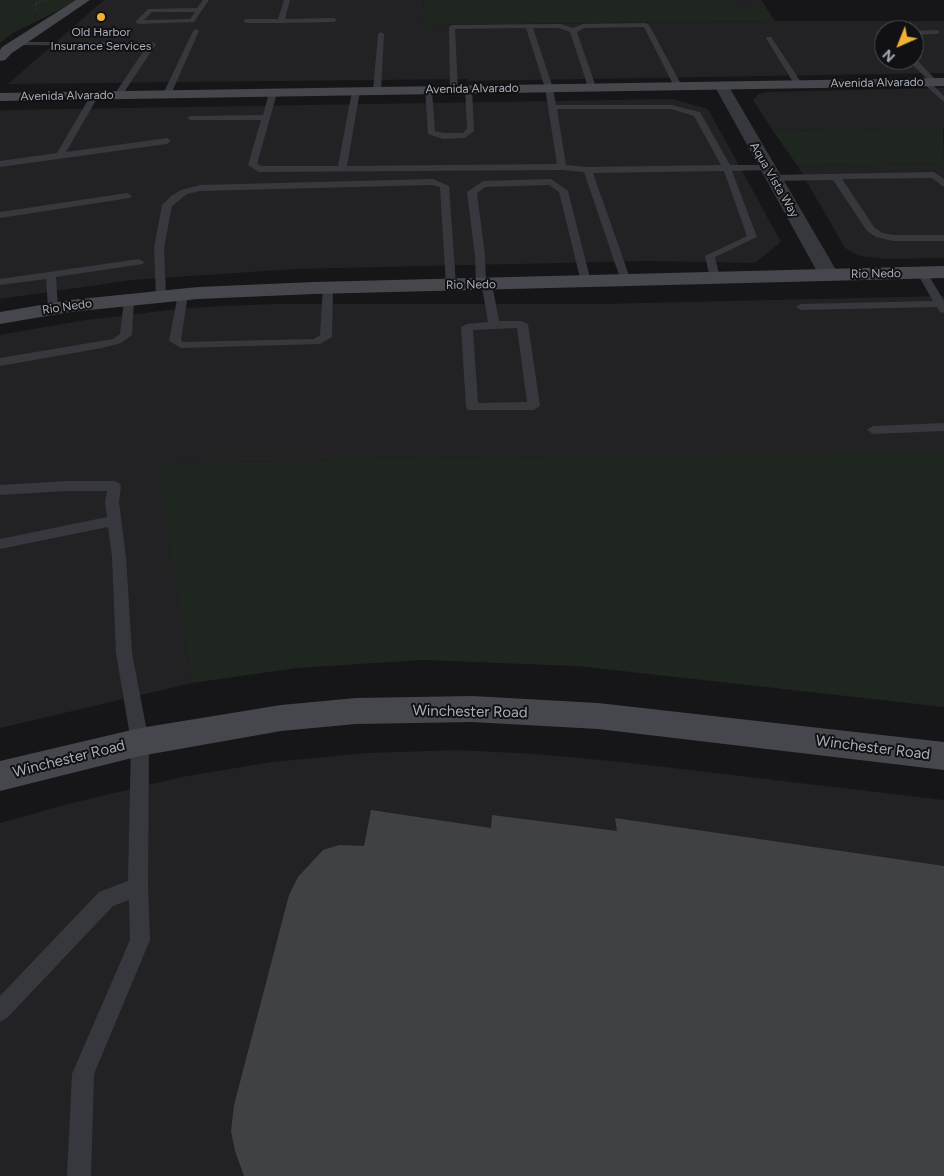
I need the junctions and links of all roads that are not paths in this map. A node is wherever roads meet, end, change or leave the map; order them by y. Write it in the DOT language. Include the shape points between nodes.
graph roads {
  1 [pos="84,0"];
  2 [pos="206,0"];
  3 [pos="287,0"];
  4 [pos="199,10"];
  5 [pos="334,20"];
  6 [pos="246,21"];
  7 [pos="281,21"];
  8 [pos="529,26"];
  9 [pos="196,31"];
  10 [pos="573,31"];
  11 [pos="937,32"];
  12 [pos="924,33"];
  13 [pos="381,34"];
  14 [pos="769,38"];
  15 [pos="17,44"];
  16 [pos="0,57"];
  17 [pos="922,70"];
  18 [pos="935,82"];
  19 [pos="799,84"];
  20 [pos="721,85"];
  21 [pos="678,86"];
  22 [pos="592,87"];
  23 [pos="549,88"];
  24 [pos="428,90"];
  25 [pos="461,90"];
  26 [pos="356,91"];
  27 [pos="376,91"];
  28 [pos="273,92"];
  29 [pos="167,94"];
  30 [pos="118,95"];
  31 [pos="95,96"];
  32 [pos="0,97"];
  33 [pos="944,100"];
  34 [pos="552,107"];
  35 [pos="266,117"];
  36 [pos="191,118"];
  37 [pos="167,141"];
  38 [pos="60,155"];
  39 [pos="0,164"];
  40 [pos="562,167"];
  41 [pos="727,168"];
  42 [pos="342,169"];
  43 [pos="588,170"];
  44 [pos="769,172"];
  45 [pos="836,177"];
  46 [pos="944,184"];
  47 [pos="127,196"];
  48 [pos="0,215"];
  49 [pos="944,238"];
  50 [pos="139,262"];
  51 [pos="944,272"];
  52 [pos="922,273"];
  53 [pos="51,275"];
  54 [pos="829,275"];
  55 [pos="716,278"];
  56 [pos="626,281"];
  57 [pos="0,282"];
  58 [pos="586,282"];
  59 [pos="484,284"];
  60 [pos="451,285"];
  61 [pos="328,287"];
  62 [pos="183,294"];
  63 [pos="161,296"];
  64 [pos="130,300"];
  65 [pos="801,307"];
  66 [pos="942,307"];
  67 [pos="53,308"];
  68 [pos="0,318"];
  69 [pos="494,326"];
  70 [pos="0,362"];
  71 [pos="944,427"];
  72 [pos="873,430"];
  73 [pos="0,490"];
  74 [pos="114,521"];
  75 [pos="0,544"];
  76 [pos="140,742"];
  77 [pos="944,756"];
  78 [pos="0,776"];
  79 [pos="138,887"];
  80 [pos="0,1011"];
  81 [pos="79,1176"];
  1 -- 15 [label="street"];
  2 -- 4 [label="lane"];
  3 -- 7 [label="lane"];
  4 -- 4 [label="lane" via="192,21 138,22 150,10"];
  5 -- 7 [label="lane"];
  6 -- 7 [label="lane"];
  8 -- 10 [label="lane" via="560,26"];
  8 -- 23 [label="lane"];
  8 -- 25 [label="lane" via="452,27"];
  9 -- 29 [label="lane"];
  10 -- 21 [label="lane" via="582,26 646,25"];
  10 -- 22 [label="lane"];
  11 -- 12 [label="lane"];
  13 -- 27 [label="lane"];
  14 -- 19 [label="lane"];
  15 -- 16 [label="street"];
  15 -- 30 [label="lane" via="152,44"];
  17 -- 18 [label="lane"];
  18 -- 19 [label="street, Avenida Alvarado"];
  18 -- 33 [label="lane"];
  19 -- 20 [label="street, Avenida Alvarado"];
  20 -- 21 [label="street, Avenida Alvarado"];
  20 -- 44 [label="street, Aqua Vista Way"];
  21 -- 22 [label="street, Avenida Alvarado"];
  22 -- 23 [label="street, Avenida Alvarado"];
  23 -- 25 [label="street, Avenida Alvarado"];
  23 -- 34 [label="lane"];
  24 -- 25 [label="street, Avenida Alvarado"];
  24 -- 25 [label="lane" via="431,132 442,136 465,135 471,130"];
  24 -- 27 [label="street, Avenida Alvarado"];
  26 -- 27 [label="street, Avenida Alvarado"];
  26 -- 28 [label="street, Avenida Alvarado"];
  26 -- 42 [label="lane"];
  28 -- 29 [label="street, Avenida Alvarado"];
  28 -- 35 [label="lane"];
  29 -- 30 [label="street, Avenida Alvarado"];
  30 -- 31 [label="street, Avenida Alvarado"];
  31 -- 32 [label="street, Avenida Alvarado"];
  31 -- 38 [label="lane"];
  34 -- 40 [label="lane"];
  34 -- 41 [label="lane" via="671,107 697,114"];
  35 -- 36 [label="lane"];
  35 -- 42 [label="lane" via="252,166 262,170"];
  37 -- 38 [label="lane"];
  38 -- 39 [label="lane"];
  40 -- 42 [label="lane"];
  40 -- 43 [label="lane"];
  41 -- 43 [label="lane"];
  41 -- 44 [label="lane"];
  41 -- 55 [label="lane" via="752,237 710,256"];
  43 -- 56 [label="lane"];
  44 -- 45 [label="lane"];
  44 -- 54 [label="street, Aqua Vista Way"];
  45 -- 46 [label="lane" via="934,175"];
  45 -- 49 [label="lane" via="870,229 880,235"];
  47 -- 48 [label="lane"];
  50 -- 53 [label="lane"];
  51 -- 52 [label="street, Rio Nedo"];
  52 -- 54 [label="street, Rio Nedo"];
  52 -- 66 [label="lane"];
  53 -- 57 [label="lane"];
  53 -- 67 [label="lane"];
  54 -- 55 [label="street, Rio Nedo"];
  55 -- 56 [label="street, Rio Nedo"];
  56 -- 58 [label="street, Rio Nedo"];
  58 -- 59 [label="street, Rio Nedo"];
  58 -- 59 [label="lane" via="563,191 551,182 483,184 472,192"];
  59 -- 60 [label="street, Rio Nedo"];
  59 -- 69 [label="lane"];
  60 -- 61 [label="street, Rio Nedo"];
  60 -- 63 [label="lane" via="444,186 433,182 200,188 184,192 168,205 159,248"];
  61 -- 62 [label="street, Rio Nedo"];
  61 -- 62 [label="lane" via="326,337 316,342 181,345 175,341"];
  62 -- 63 [label="street, Rio Nedo"];
  63 -- 64 [label="street, Rio Nedo"];
  64 -- 67 [label="street, Rio Nedo"];
  64 -- 70 [label="lane" via="126,335 117,341"];
  65 -- 66 [label="lane"];
  67 -- 68 [label="street, Rio Nedo"];
  69 -- 69 [label="lane" via="522,324 534,406 472,407 467,327"];
  71 -- 72 [label="lane"];
  73 -- 74 [label="lane" via="114,486"];
  74 -- 75 [label="lane"];
  74 -- 76 [label="lane" via="124,653"];
  76 -- 77 [label="street, Winchester Road" via="281,718 356,711 472,709 598,716"];
  76 -- 78 [label="street, Winchester Road"];
  76 -- 79 [label="lane"];
  79 -- 80 [label="lane" via="106,899"];
  79 -- 81 [label="lane" via="140,940 84,1074"];
}
